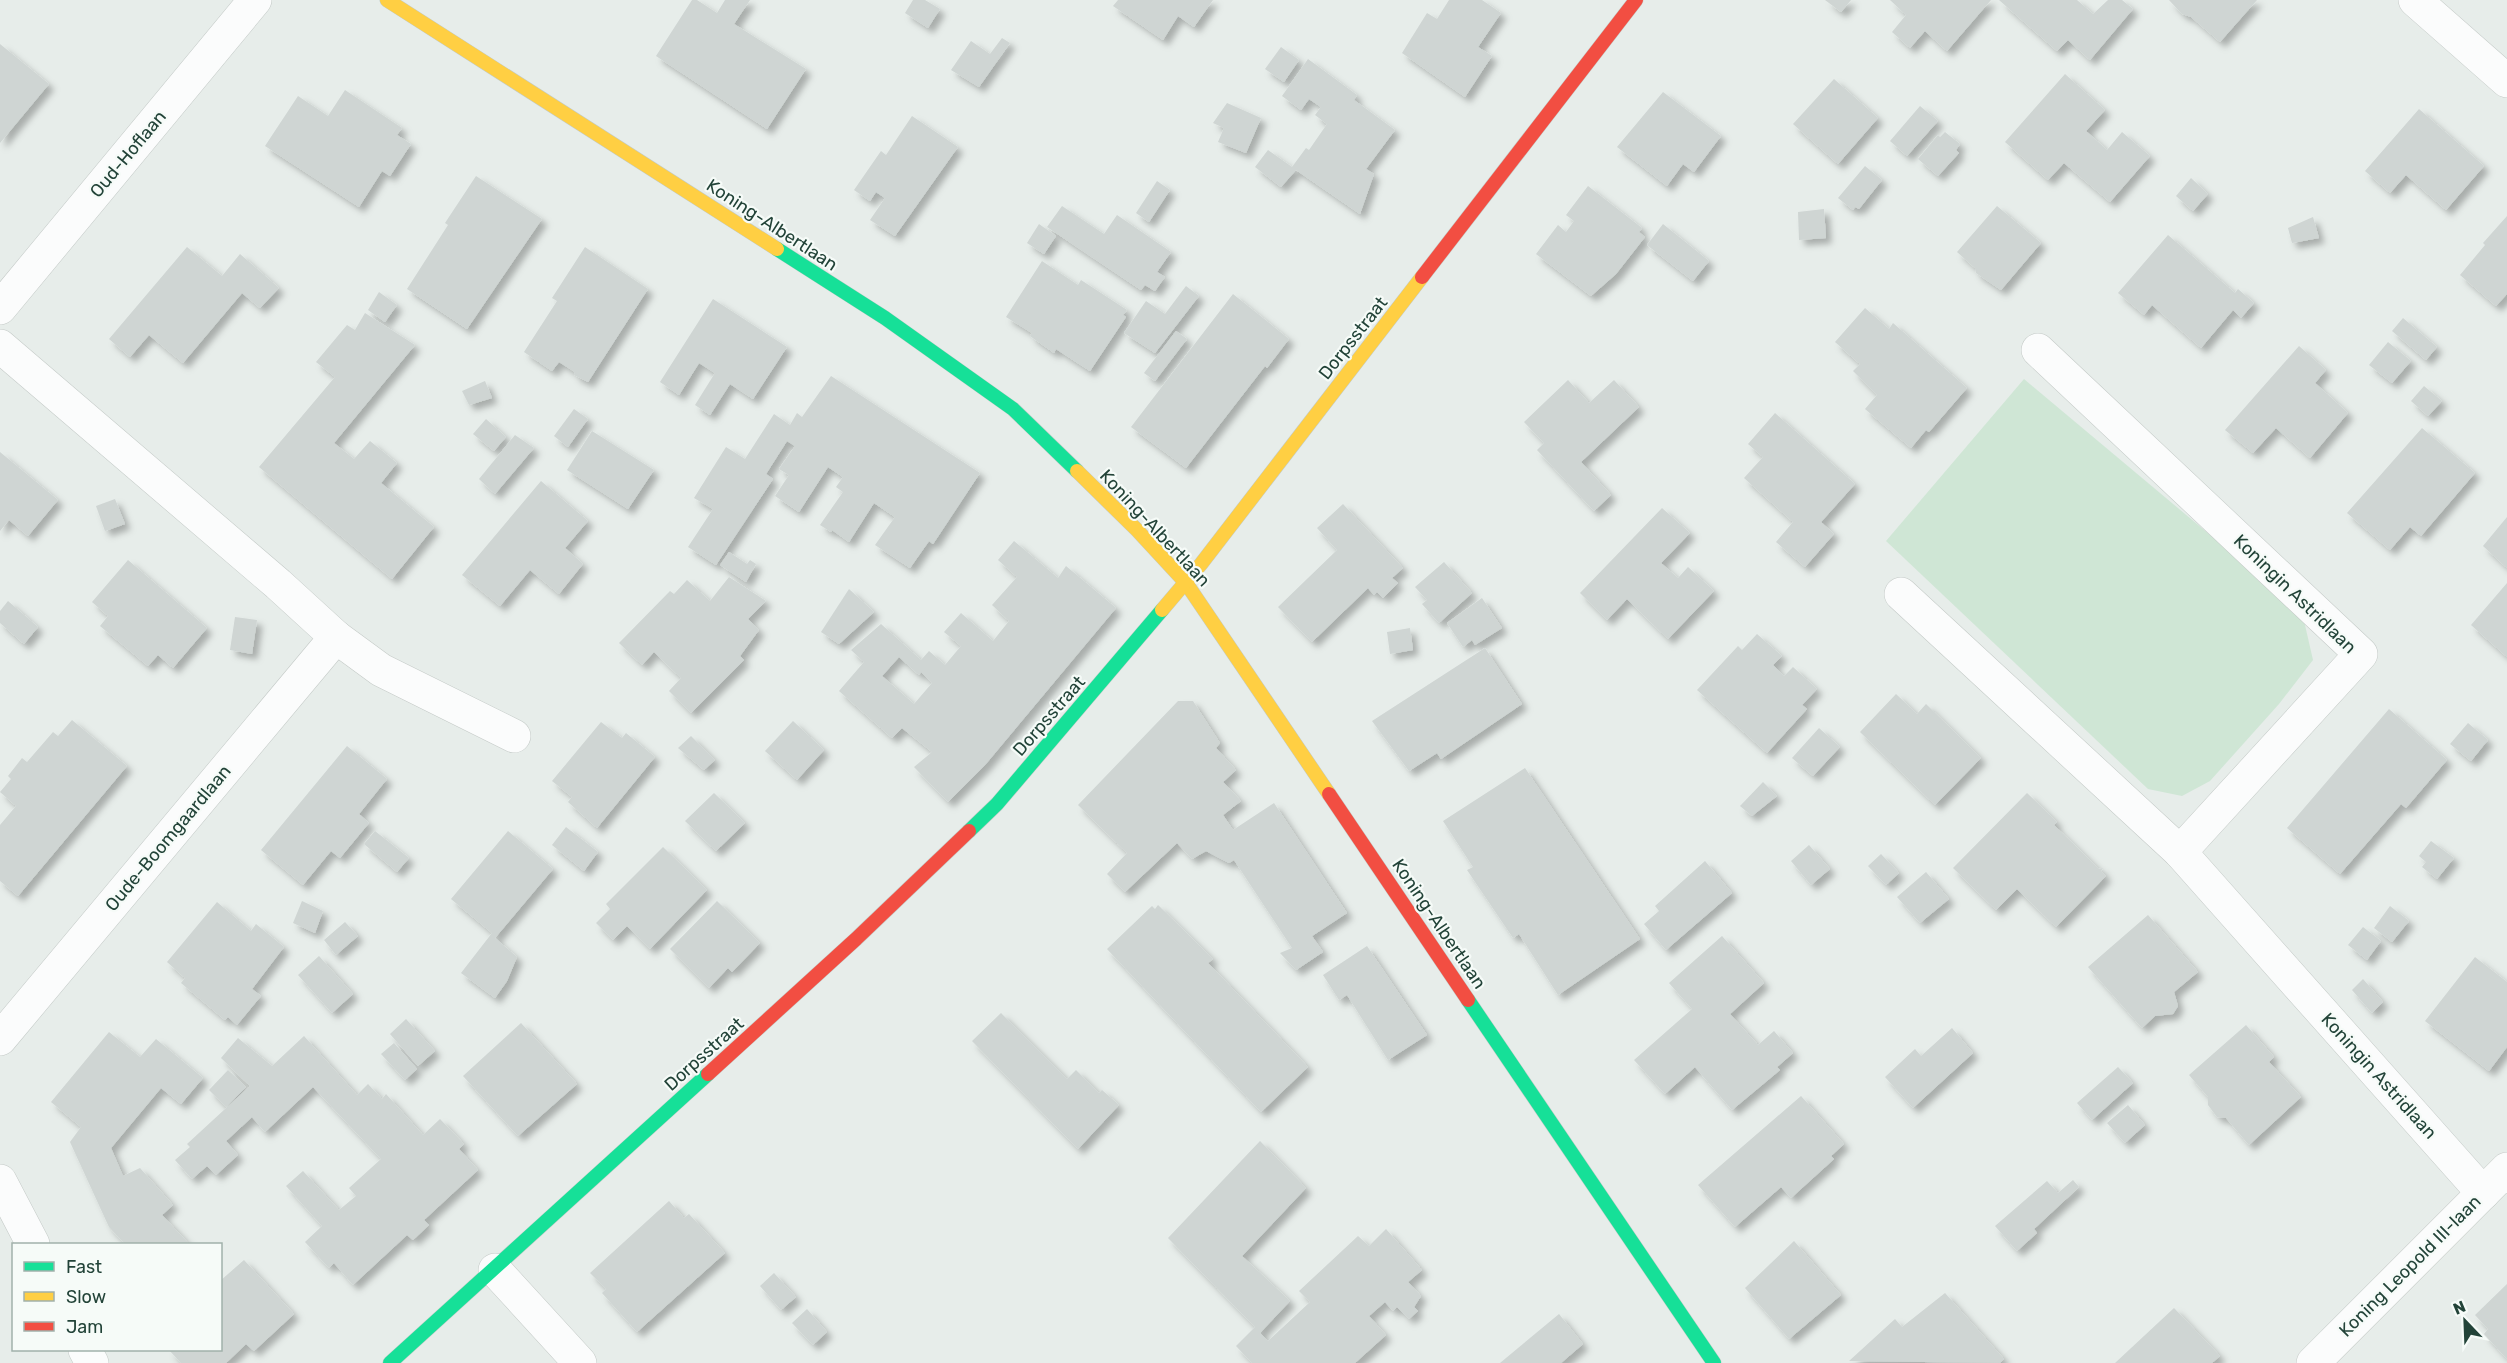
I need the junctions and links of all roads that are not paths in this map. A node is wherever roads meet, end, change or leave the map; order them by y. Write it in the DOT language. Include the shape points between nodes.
graph roads {
  1 [pos="255,0"];
  2 [pos="387,0"];
  3 [pos="1636,0"];
  4 [pos="2415,0"];
  5 [pos="2507,81"];
  6 [pos="0,308"];
  7 [pos="0,346"];
  8 [pos="2038,350"];
  9 [pos="1186,583"];
  10 [pos="1901,594"];
  11 [pos="336,638"];
  12 [pos="514,736"];
  13 [pos="2180,852"];
  14 [pos="0,1039"];
  15 [pos="2507,1169"];
  16 [pos="0,1181"];
  17 [pos="2483,1193"];
  18 [pos="32,1243"];
  19 [pos="495,1270"];
  20 [pos="390,1363"];
  21 [pos="580,1363"];
  22 [pos="1714,1363"];
  23 [pos="2313,1363"];
  1 -- 6 [label="street, Oud-Hoflaan"];
  2 -- 9 [label="street, Koning-Albertlaan" via="885,318 1013,409"];
  3 -- 9 [label="street, Dorpsstraat"];
  4 -- 5 [label="street"];
  7 -- 11 [label="street"];
  8 -- 13 [label="street, Koningin Astridlaan" via="2361,654"];
  9 -- 19 [label="street, Dorpsstraat" via="998,804"];
  9 -- 22 [label="street, Koning-Albertlaan"];
  10 -- 13 [label="street, Koningin Astridlaan"];
  11 -- 12 [label="street" via="381,670"];
  11 -- 14 [label="street, Oude-Boomgaardlaan"];
  13 -- 17 [label="street, Koningin Astridlaan"];
  15 -- 17 [label="street, Koning Leopold III-laan"];
  16 -- 18 [label="street"];
  17 -- 23 [label="street, Koning Leopold III-laan"];
  19 -- 20 [label="street, Dorpsstraat"];
  19 -- 21 [label="street"];
}
